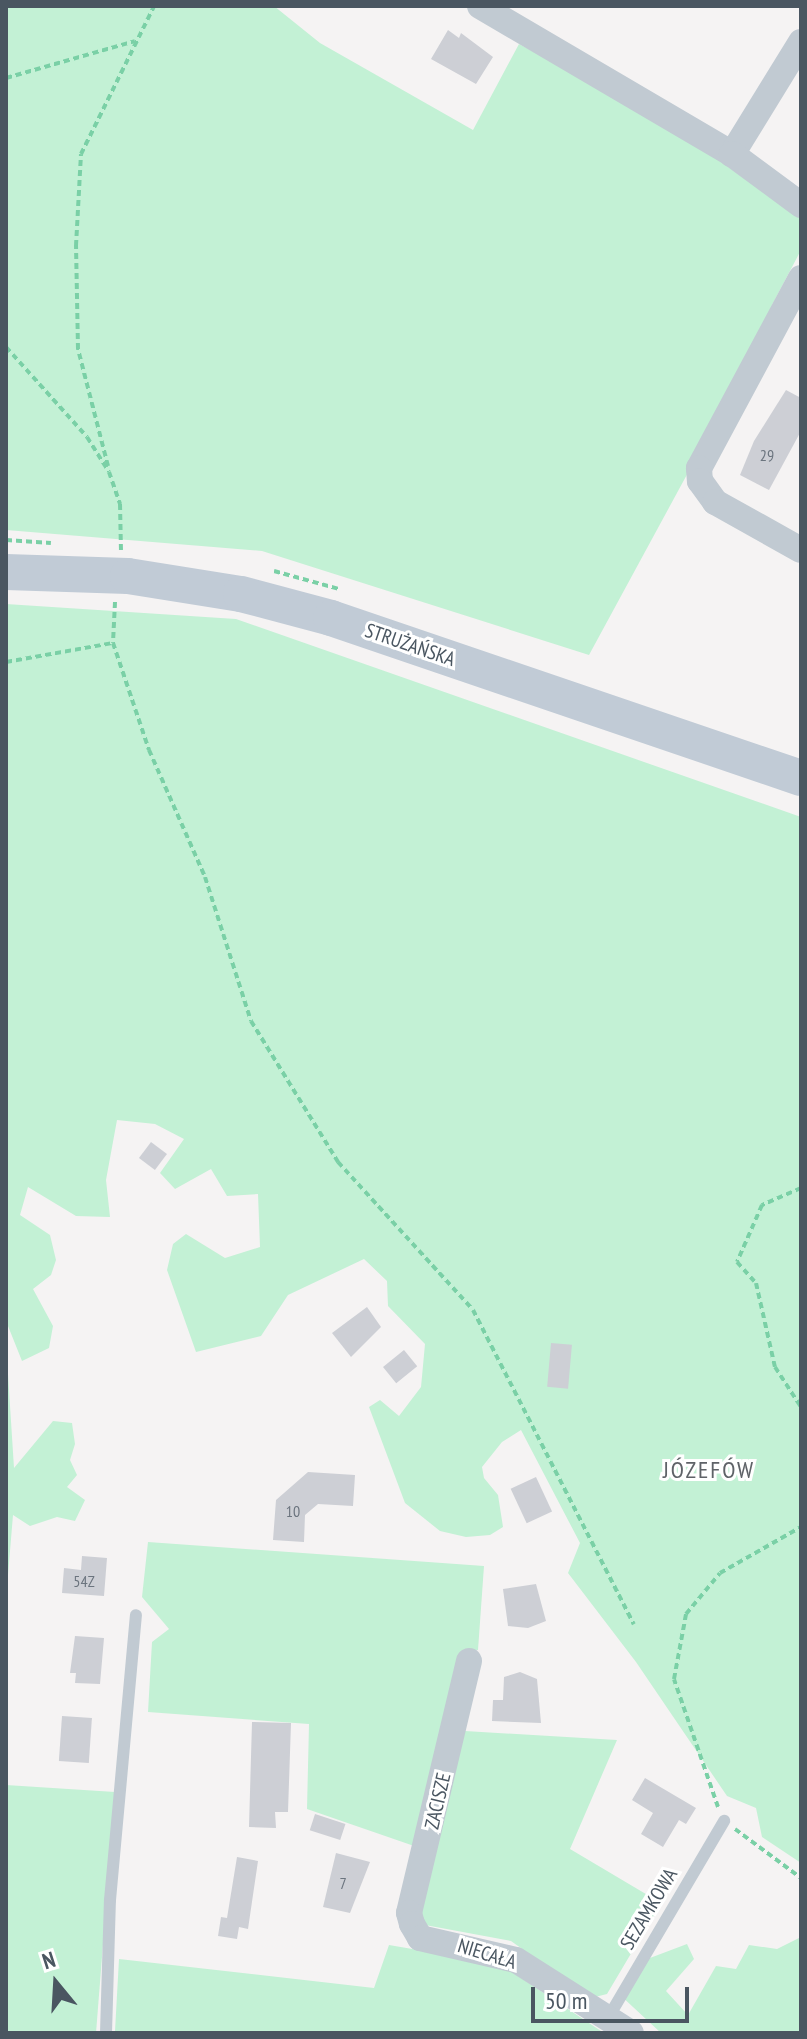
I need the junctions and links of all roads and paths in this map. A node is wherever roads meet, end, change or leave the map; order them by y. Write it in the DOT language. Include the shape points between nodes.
graph roads {
  1 [pos="154,6"];
  2 [pos="480,6"];
  3 [pos="136,41"];
  4 [pos="801,42"];
  5 [pos="6,78"];
  6 [pos="732,154"];
  7 [pos="801,205"];
  8 [pos="801,278"];
  9 [pos="6,347"];
  10 [pos="109,472"];
  11 [pos="801,550"];
  12 [pos="6,572"];
  13 [pos="117,575"];
  14 [pos="113,643"];
  15 [pos="6,662"];
  16 [pos="801,778"];
  17 [pos="801,1188"];
  18 [pos="801,1407"];
  19 [pos="801,1527"];
  20 [pos="136,1615"];
  21 [pos="634,1624"];
  22 [pos="469,1661"];
  23 [pos="724,1821"];
  24 [pos="801,1878"];
  25 [pos="420,1938"];
  26 [pos="608,2018"];
  27 [pos="106,2033"];
  28 [pos="631,2033"];
  1 -- 3 [label="path"];
  2 -- 6 [label="street"];
  3 -- 5 [label="path"];
  3 -- 10 [label="path" via="81,154 78,349"];
  4 -- 6 [label="street"];
  6 -- 7 [label="street"];
  8 -- 11 [label="street" via="699,468 700,481 715,502"];
  9 -- 10 [label="path" via="87,437"];
  10 -- 13 [label="path" via="120,504"];
  12 -- 13 [label="main road, STRUŻAŃSKA"];
  13 -- 14 [label="path"];
  13 -- 16 [label="main road, STRUŻAŃSKA" via="241,594 331,618"];
  14 -- 15 [label="path"];
  14 -- 21 [label="path" via="149,750 205,877 251,1021 338,1162 473,1310"];
  17 -- 18 [label="path" via="762,1205 737,1262 756,1283 775,1367"];
  19 -- 23 [label="path" via="720,1573 686,1614 674,1679 683,1717"];
  20 -- 27 [label="lane" via="110,1900"];
  22 -- 25 [label="street, ZACISZE" via="409,1913"];
  23 -- 24 [label="path"];
  23 -- 26 [label="lane, SEZAMKOWA"];
  25 -- 26 [label="street, NIECAŁA" via="516,1960"];
  26 -- 28 [label="street, NIECAŁA"];
}
